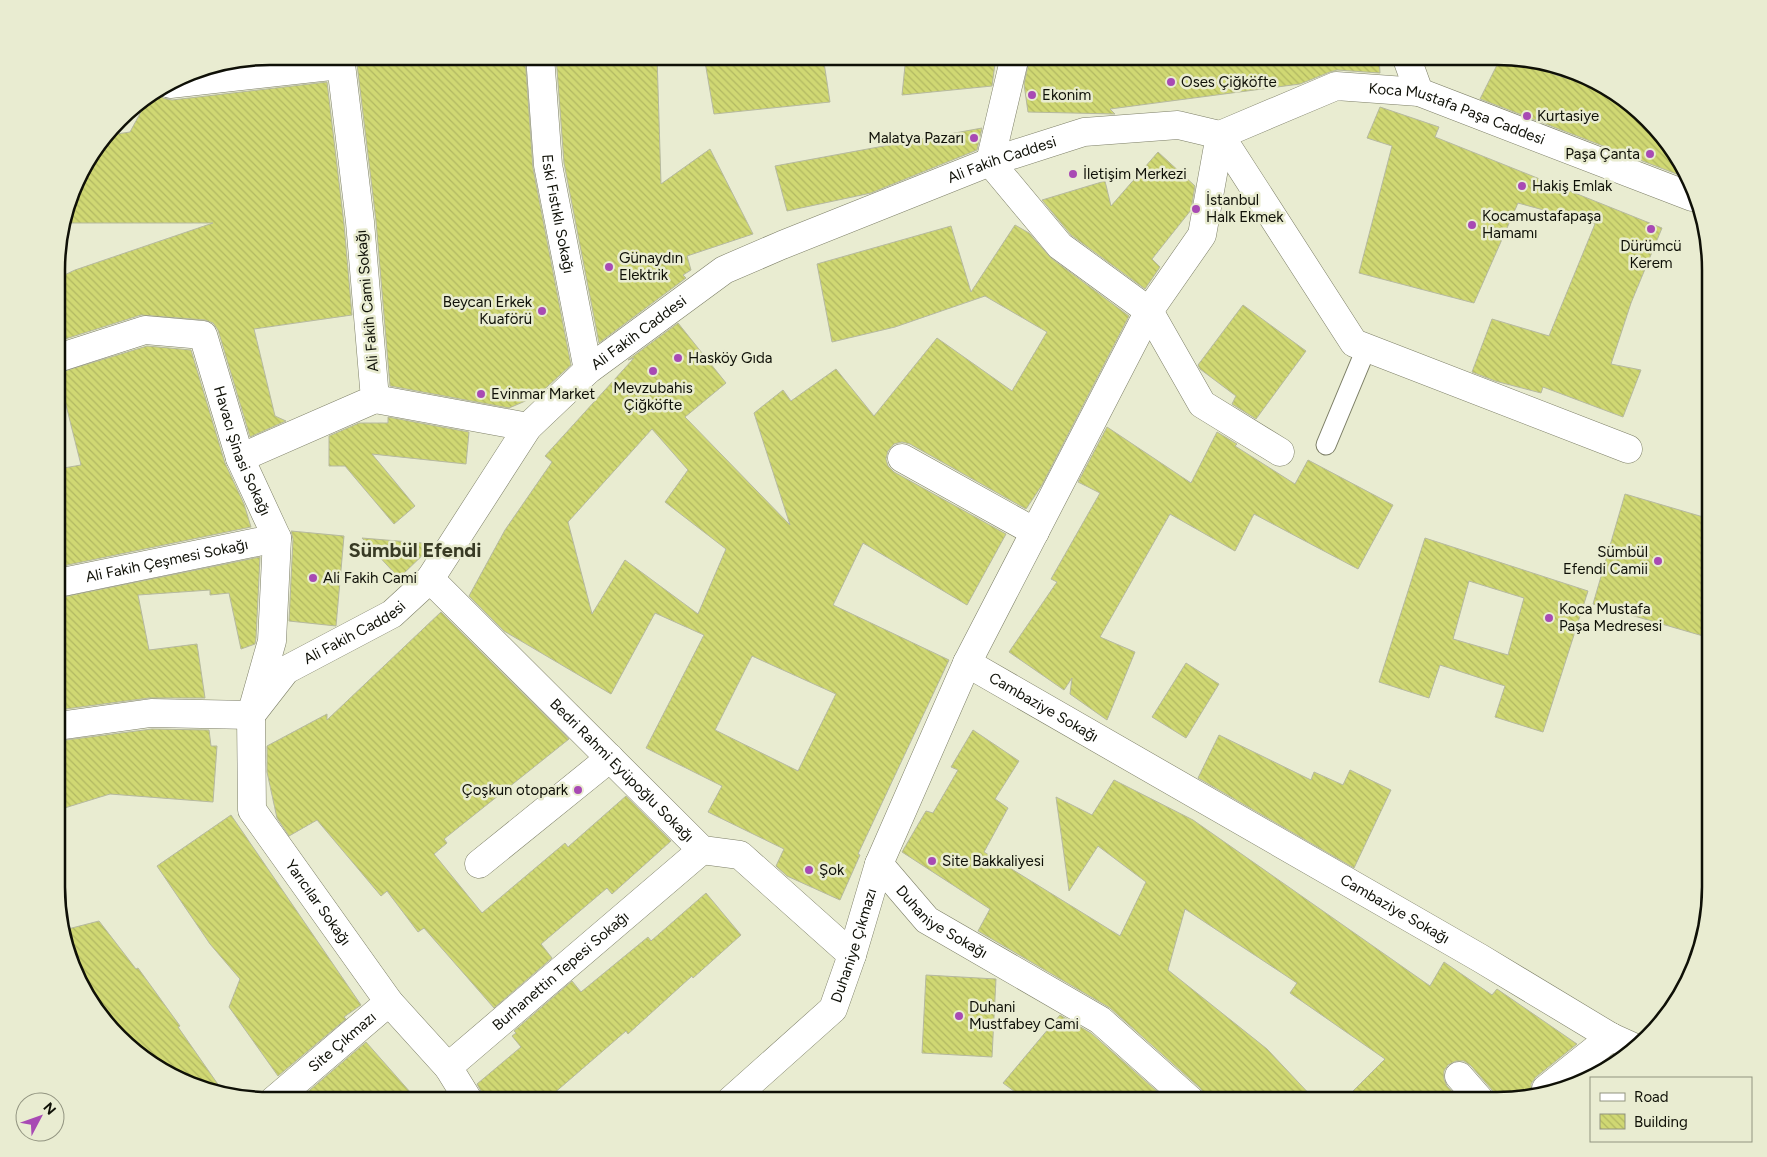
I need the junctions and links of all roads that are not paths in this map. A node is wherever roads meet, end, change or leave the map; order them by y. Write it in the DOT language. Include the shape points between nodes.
graph roads {
  1 [pos="305,65"];
  2 [pos="341,65"];
  3 [pos="541,65"];
  4 [pos="1013,65"];
  5 [pos="1409,65"];
  6 [pos="192,81"];
  7 [pos="1419,92"];
  8 [pos="1220,135"];
  9 [pos="990,162"];
  10 [pos="1688,196"];
  11 [pos="1150,311"];
  12 [pos="1360,346"];
  13 [pos="65,356"];
  14 [pos="588,370"];
  15 [pos="375,399"];
  16 [pos="528,427"];
  17 [pos="1326,445"];
  18 [pos="1628,449"];
  19 [pos="1280,452"];
  20 [pos="240,458"];
  21 [pos="902,458"];
  22 [pos="1035,532"];
  23 [pos="277,538"];
  24 [pos="430,579"];
  25 [pos="65,581"];
  26 [pos="967,663"];
  27 [pos="251,715"];
  28 [pos="65,725"];
  29 [pos="610,758"];
  30 [pos="702,850"];
  31 [pos="479,864"];
  32 [pos="879,864"];
  33 [pos="852,955"];
  34 [pos="389,1002"];
  35 [pos="1621,1042"];
  36 [pos="448,1066"];
  37 [pos="1459,1076"];
  38 [pos="1555,1084"];
  39 [pos="284,1092"];
  40 [pos="464,1092"];
  41 [pos="740,1092"];
  42 [pos="1181,1092"];
  43 [pos="1473,1092"];
  1 -- 6 [label="street"];
  2 -- 15 [label="street, Ali Fakih Cami Sokağı" via="360,222"];
  3 -- 14 [label="street, Eski Fıstıklı Sokağı" via="548,165"];
  4 -- 9 [label="street"];
  5 -- 7 [label="street"];
  7 -- 8 [label="street, Koca Mustafa Paşa Caddesi" via="1336,86"];
  7 -- 10 [label="street, Koca Mustafa Paşa Caddesi"];
  8 -- 9 [label="street, Ali Fakih Caddesi" via="1178,125 1084,132"];
  8 -- 11 [label="street" via="1202,235"];
  8 -- 12 [label="street"];
  9 -- 11 [label="street" via="1060,246"];
  9 -- 14 [label="street, Ali Fakih Caddesi" via="724,270"];
  11 -- 19 [label="street" via="1202,404"];
  11 -- 22 [label="street"];
  12 -- 17 [label="lane"];
  12 -- 18 [label="street"];
  13 -- 20 [label="street, Havacı Şinasi Sokağı" via="145,330 203,335"];
  14 -- 16 [label="street, Ali Fakih Caddesi"];
  15 -- 16 [label="street"];
  15 -- 20 [label="street"];
  16 -- 24 [label="street, Ali Fakih Caddesi"];
  20 -- 23 [label="street, Havacı Şinasi Sokağı"];
  21 -- 22 [label="street"];
  22 -- 26 [label="street"];
  23 -- 25 [label="street, Ali Fakih Çeşmesi Sokağı"];
  23 -- 27 [label="street, Havacı Şinasi Sokağı" via="272,641"];
  24 -- 27 [label="street, Ali Fakih Caddesi" via="392,614 286,670"];
  24 -- 29 [label="street, Bedri Rahmi Eyüpoğlu Sokağı"];
  26 -- 32 [label="street"];
  26 -- 35 [label="street, Cambaziye Sokağı"];
  27 -- 28 [label="street" via="151,714"];
  27 -- 34 [label="street, Yarıcılar Sokağı" via="252,810"];
  29 -- 30 [label="street, Bedri Rahmi Eyüpoğlu Sokağı"];
  29 -- 31 [label="street"];
  30 -- 33 [label="street, Bedri Rahmi Eyüpoğlu Sokağı" via="740,855"];
  30 -- 36 [label="street, Burhanettin Tepesi Sokağı"];
  32 -- 33 [label="street, Duhaniye Çıkmazı"];
  32 -- 42 [label="street, Duhaniye Sokağı" via="927,920 1100,1020"];
  33 -- 41 [label="street, Duhaniye Çıkmazı" via="833,1009"];
  34 -- 36 [label="street, Yarıcılar Sokağı"];
  34 -- 39 [label="street, Site Çıkmazı"];
  35 -- 38 [label="street"];
  36 -- 40 [label="street"];
  37 -- 43 [label="street"];
}
